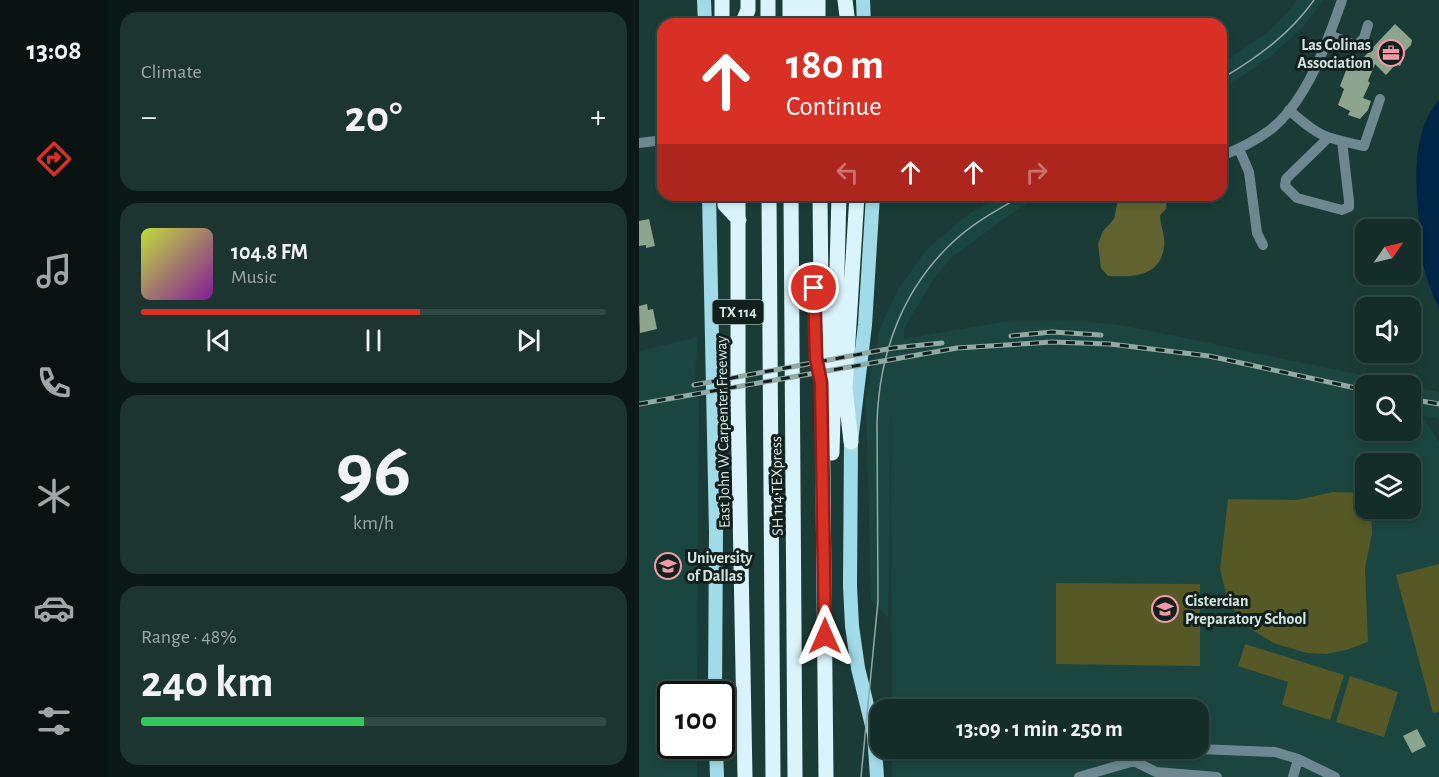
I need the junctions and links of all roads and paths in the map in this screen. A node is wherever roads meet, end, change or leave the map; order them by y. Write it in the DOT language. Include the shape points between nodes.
graph roads {
  1 [pos="704,0"];
  2 [pos="722,0"];
  3 [pos="738,0"];
  4 [pos="748,0"];
  5 [pos="768,0"];
  6 [pos="790,0"];
  7 [pos="805,0"];
  8 [pos="818,0"];
  9 [pos="847,0"];
  10 [pos="863,0"];
  11 [pos="1342,0"];
  12 [pos="705,18"];
  13 [pos="722,18"];
  14 [pos="740,18"];
  15 [pos="743,18"];
  16 [pos="768,18"];
  17 [pos="790,18"];
  18 [pos="805,18"];
  19 [pos="818,18"];
  20 [pos="848,18"];
  21 [pos="864,18"];
  22 [pos="1368,25"];
  23 [pos="1329,35"];
  24 [pos="1380,99"];
  25 [pos="1289,110"];
  26 [pos="1328,138"];
  27 [pos="657,140"];
  28 [pos="1342,141"];
  29 [pos="639,142"];
  30 [pos="1239,149"];
  31 [pos="1227,154"];
  32 [pos="709,201"];
  33 [pos="725,201"];
  34 [pos="738,201"];
  35 [pos="769,201"];
  36 [pos="791,201"];
  37 [pos="811,201"];
  38 [pos="820,201"];
  39 [pos="839,201"];
  40 [pos="857,201"];
  41 [pos="873,201"];
  42 [pos="739,220"];
  43 [pos="1263,245"];
  44 [pos="821,383"];
  45 [pos="851,442"];
  46 [pos="822,501"];
  47 [pos="715,681"];
  48 [pos="1209,749"];
  49 [pos="716,759"];
  50 [pos="1136,759"];
  51 [pos="1298,759"];
  52 [pos="1134,761"];
  53 [pos="826,775"];
  54 [pos="773,776"];
  55 [pos="795,776"];
  56 [pos="717,777"];
  57 [pos="745,777"];
  58 [pos="877,777"];
  59 [pos="1079,777"];
  60 [pos="1217,777"];
  61 [pos="1293,777"];
  62 [pos="1335,777"];
  1 -- 12 [label="main road"];
  2 -- 13 [label="highway"];
  3 -- 14 [label="highway"];
  4 -- 15 [label="highway"];
  5 -- 16 [label="highway"];
  6 -- 17 [label="highway"];
  7 -- 18 [label="highway"];
  8 -- 19 [label="highway"];
  9 -- 20 [label="highway, bridge"];
  10 -- 21 [label="main road"];
  11 -- 23 [label="street"];
  22 -- 23 [label="street" via="1358,44"];
  23 -- 25 [label="street" via="1309,80"];
  24 -- 28 [label="street" via="1364,146"];
  25 -- 26 [label="street" via="1313,131"];
  25 -- 30 [label="street" via="1272,128"];
  26 -- 28 [label="street"];
  26 -- 28 [label="street" via="1286,179 1285,186 1297,198 1342,210 1349,207"];
  27 -- 29 [label="street"];
  30 -- 31 [label="street"];
  30 -- 43 [label="street" via="1249,172 1257,233"];
  32 -- 47 [label="main road, East John W Carpenter Freeway"];
  33 -- 42 [label="highway"];
  34 -- 42 [label="highway, East John W Carpenter Freeway / TX 114"];
  35 -- 54 [label="highway, SH 114 TEXpress"];
  36 -- 55 [label="highway, SH 114 TEXpress"];
  37 -- 44 [label="highway" via="816,358"];
  38 -- 44 [label="highway"];
  39 -- 46 [label="highway" via="831,485"];
  40 -- 45 [label="highway" via="845,388"];
  41 -- 45 [label="main road" via="865,325"];
  42 -- 57 [label="highway, East John W Carpenter Freeway / TX 114"];
  44 -- 46 [label="highway"];
  45 -- 58 [label="main road" via="852,626 874,734"];
  46 -- 53 [label="highway"];
  48 -- 51 [label="street" via="1275,752"];
  49 -- 56 [label="main road"];
  50 -- 52 [label="street"];
  51 -- 61 [label="street"];
  51 -- 62 [label="street"];
  52 -- 59 [label="street"];
  52 -- 60 [label="street" via="1156,772"];
}
